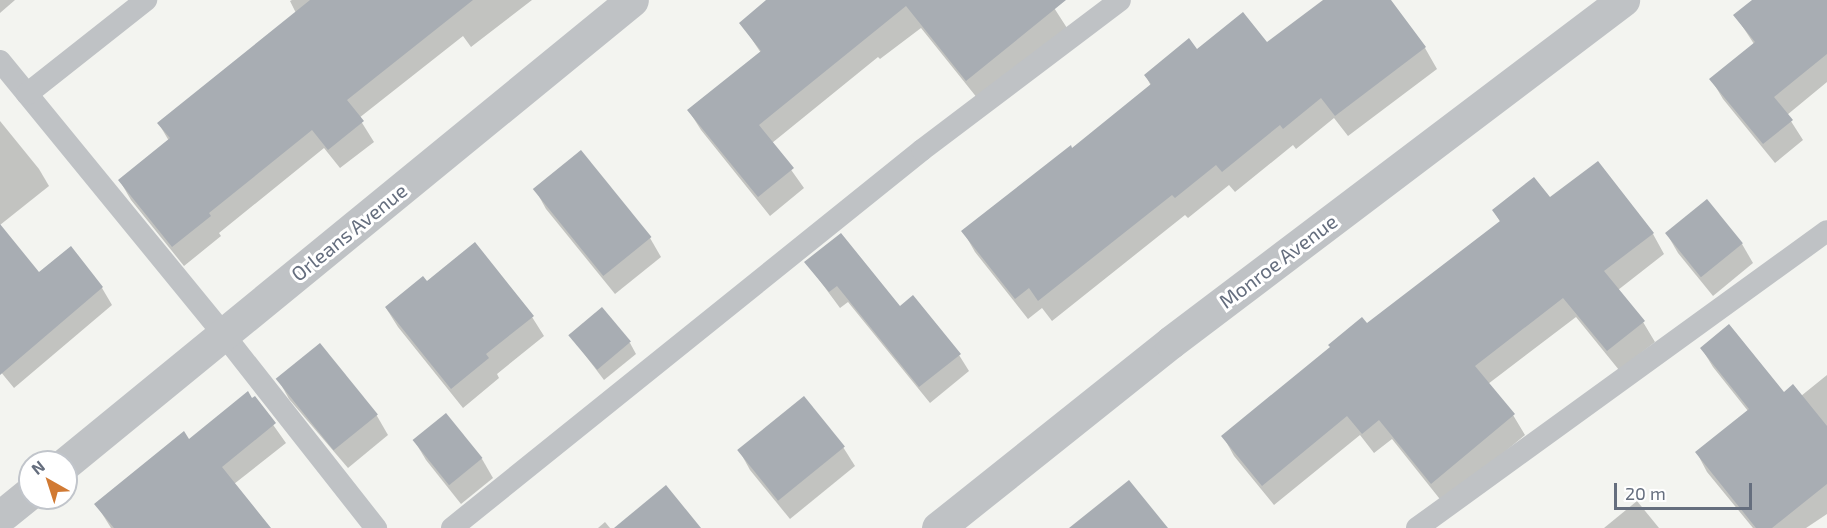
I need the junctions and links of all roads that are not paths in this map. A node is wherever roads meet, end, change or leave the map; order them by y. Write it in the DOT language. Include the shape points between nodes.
graph roads {
  1 [pos="146,0"];
  2 [pos="632,0"];
  3 [pos="1120,0"];
  4 [pos="1623,0"];
  5 [pos="0,61"];
  6 [pos="27,94"];
  7 [pos="1827,231"];
  8 [pos="225,335"];
  9 [pos="78,454"];
  10 [pos="18,505"];
  11 [pos="7,516"];
  12 [pos="376,528"];
  13 [pos="452,528"];
  14 [pos="938,528"];
  15 [pos="1417,528"];
  1 -- 6 [label="lane"];
  2 -- 8 [label="street, Orleans Avenue"];
  3 -- 13 [label="lane" via="922,150"];
  4 -- 14 [label="street, Monroe Avenue" via="1171,342"];
  5 -- 6 [label="lane"];
  6 -- 8 [label="lane"];
  7 -- 15 [label="lane"];
  8 -- 9 [label="street, Orleans Avenue"];
  8 -- 12 [label="lane"];
  10 -- 11 [label="street"];
}
